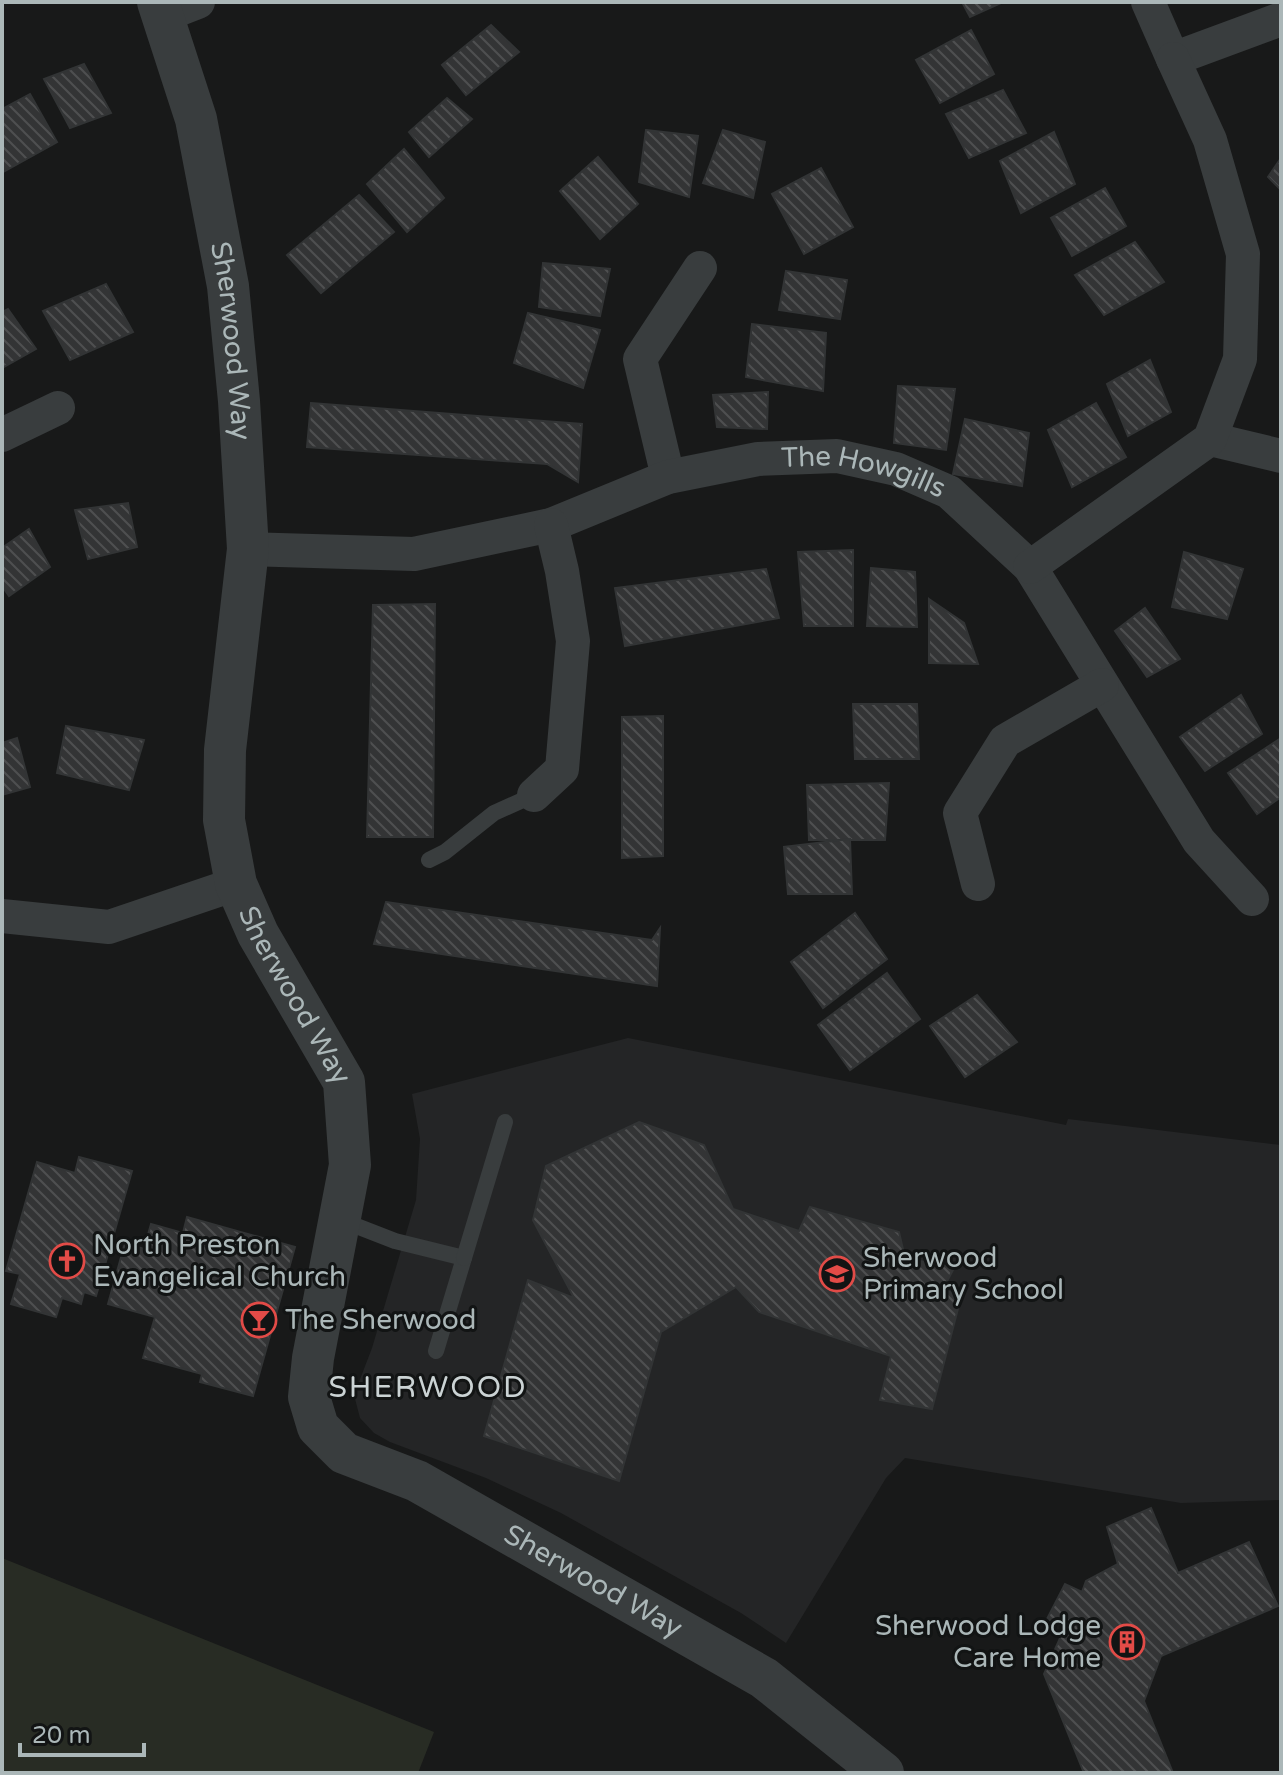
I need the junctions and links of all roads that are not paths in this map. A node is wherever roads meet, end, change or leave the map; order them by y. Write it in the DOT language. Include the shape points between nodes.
graph roads {
  1 [pos="1148,2"];
  2 [pos="173,7"];
  3 [pos="1281,19"];
  4 [pos="1173,59"];
  5 [pos="700,268"];
  6 [pos="58,408"];
  7 [pos="2,435"];
  8 [pos="1210,439"];
  9 [pos="1281,456"];
  10 [pos="668,477"];
  11 [pos="551,525"];
  12 [pos="248,549"];
  13 [pos="1030,567"];
  14 [pos="1102,685"];
  15 [pos="534,795"];
  16 [pos="429,860"];
  17 [pos="236,884"];
  18 [pos="978,884"];
  19 [pos="1252,899"];
  20 [pos="2,916"];
  21 [pos="505,1122"];
  22 [pos="341,1220"];
  23 [pos="464,1258"];
  24 [pos="436,1351"];
  25 [pos="883,1773"];
  1 -- 4 [label="street"];
  2 -- 12 [label="street, Sherwood Way" via="228,286"];
  3 -- 4 [label="street"];
  4 -- 8 [label="street" via="1210,140 1243,254 1240,359"];
  5 -- 10 [label="street" via="640,359"];
  6 -- 7 [label="street"];
  8 -- 9 [label="street"];
  8 -- 13 [label="street"];
  10 -- 11 [label="street, The Howgills"];
  10 -- 13 [label="street, The Howgills" via="758,459 837,456 896,469 949,492"];
  11 -- 12 [label="street, The Howgills" via="414,554"];
  11 -- 15 [label="street" via="573,641 562,769"];
  12 -- 17 [label="street, Sherwood Way" via="225,750 224,820"];
  13 -- 14 [label="street, The Howgills"];
  14 -- 18 [label="street" via="1005,741 960,813"];
  14 -- 19 [label="street, The Howgills" via="1199,841"];
  15 -- 16 [label="lane" via="494,813"];
  17 -- 20 [label="street" via="109,927"];
  17 -- 22 [label="street, Sherwood Way" via="258,934 344,1082 350,1165"];
  21 -- 23 [label="lane"];
  22 -- 23 [label="lane" via="395,1241"];
  22 -- 25 [label="street, Sherwood Way" via="313,1358 309,1397 318,1427 344,1453 417,1481 764,1678"];
  23 -- 24 [label="lane"];
}
